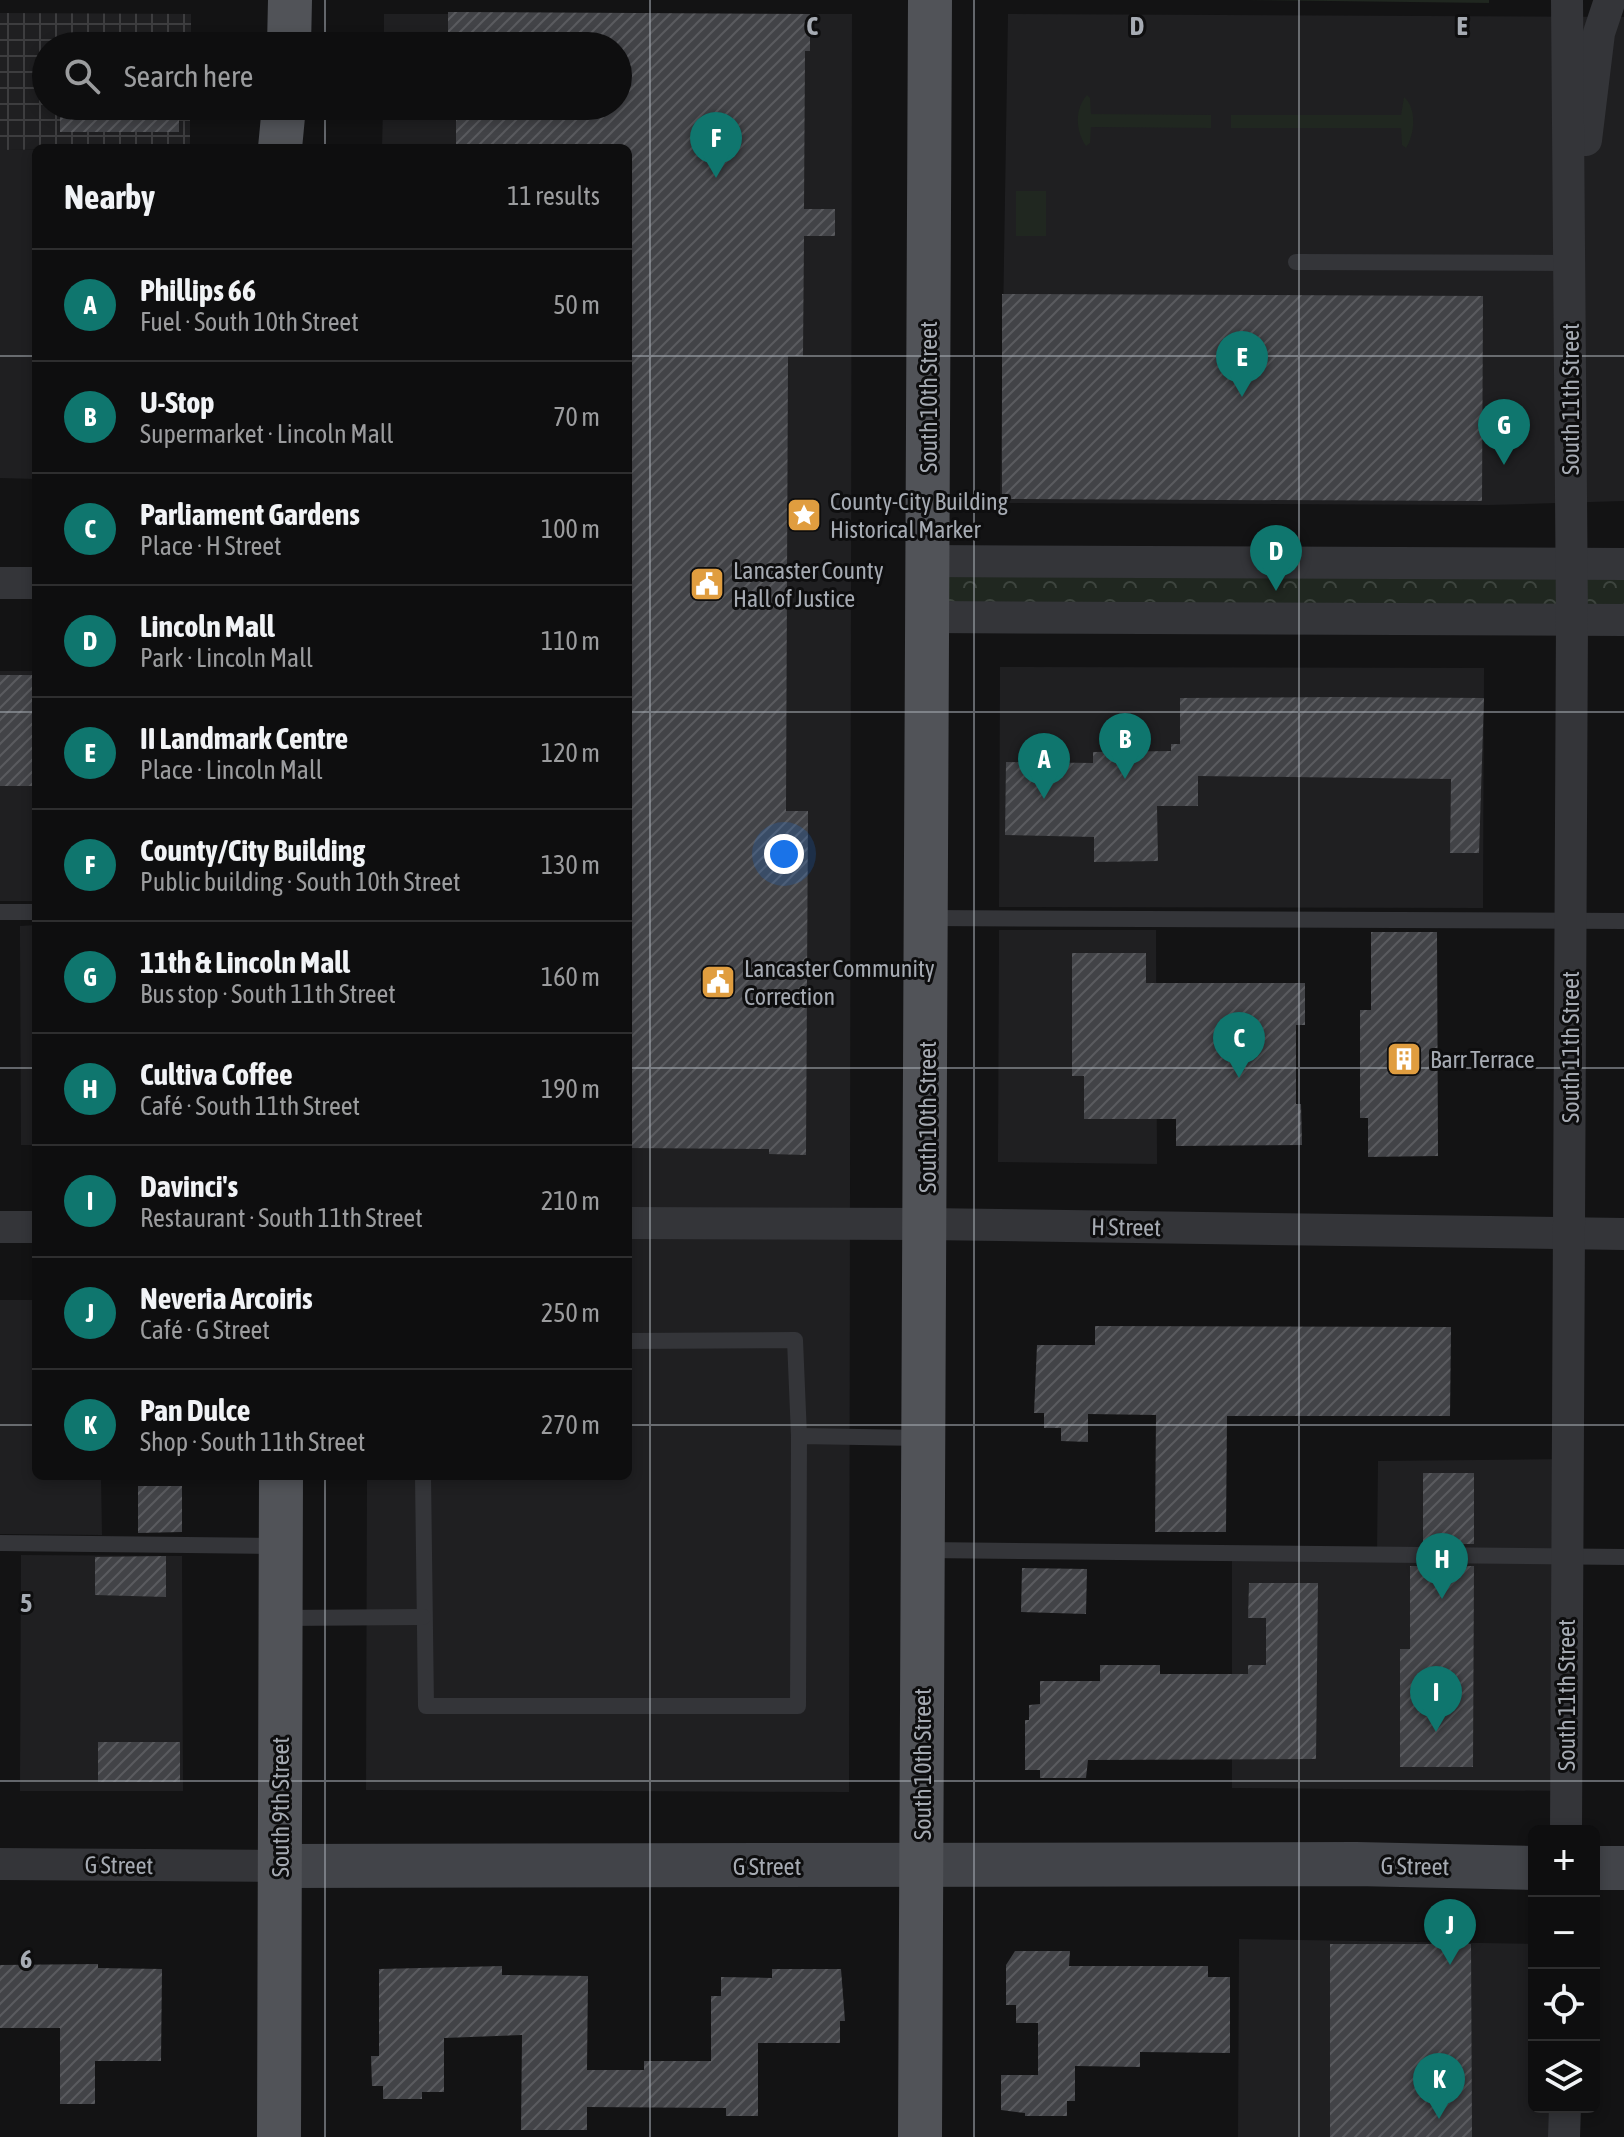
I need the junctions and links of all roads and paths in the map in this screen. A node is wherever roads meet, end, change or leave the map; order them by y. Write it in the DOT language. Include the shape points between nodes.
graph roads {
  1 [pos="290,0"];
  2 [pos="930,0"];
  3 [pos="1567,0"];
  4 [pos="1610,0"];
  5 [pos="289,32"];
  6 [pos="283,120"];
  7 [pos="280,144"];
  8 [pos="1296,262"];
  9 [pos="1571,263"];
  10 [pos="928,561"];
  11 [pos="1569,564"];
  12 [pos="1624,564"];
  13 [pos="0,583"];
  14 [pos="32,583"];
  15 [pos="928,617"];
  16 [pos="1572,620"];
  17 [pos="1624,620"];
  18 [pos="0,912"];
  19 [pos="32,912"];
  20 [pos="926,918"];
  21 [pos="1570,921"];
  22 [pos="1624,921"];
  23 [pos="632,1223"];
  24 [pos="927,1224"];
  25 [pos="0,1227"];
  26 [pos="32,1227"];
  27 [pos="1569,1234"];
  28 [pos="1624,1234"];
  29 [pos="632,1341"];
  30 [pos="799,1436"];
  31 [pos="922,1438"];
  32 [pos="281,1480"];
  33 [pos="423,1480"];
  34 [pos="0,1543"];
  35 [pos="281,1546"];
  36 [pos="923,1550"];
  37 [pos="1567,1557"];
  38 [pos="1624,1557"];
  39 [pos="423,1617"];
  40 [pos="281,1618"];
  41 [pos="1566,1825"];
  42 [pos="0,1864"];
  43 [pos="280,1866"];
  44 [pos="922,1867"];
  45 [pos="1528,1868"];
  46 [pos="1600,1868"];
  47 [pos="1624,1868"];
  48 [pos="1565,2113"];
  49 [pos="279,2137"];
  50 [pos="920,2137"];
  51 [pos="1564,2137"];
  1 -- 5 [label="main road"];
  2 -- 10 [label="main road, South 10th Street"];
  3 -- 9 [label="street, South 11th Street"];
  4 -- 9 [label="street, South 11th Street" via="1599,33"];
  6 -- 7 [label="main road"];
  8 -- 9 [label="lane"];
  9 -- 11 [label="street, South 11th Street"];
  10 -- 11 [label="street"];
  10 -- 15 [label="main road, South 10th Street"];
  11 -- 12 [label="street"];
  11 -- 16 [label="street, South 11th Street"];
  13 -- 14 [label="street"];
  15 -- 16 [label="street"];
  15 -- 20 [label="main road, South 10th Street"];
  16 -- 17 [label="street"];
  16 -- 21 [label="street, South 11th Street"];
  18 -- 19 [label="lane"];
  20 -- 21 [label="lane"];
  20 -- 24 [label="main road, South 10th Street"];
  21 -- 22 [label="lane"];
  21 -- 27 [label="street, South 11th Street"];
  23 -- 24 [label="street, H Street"];
  24 -- 27 [label="street, H Street"];
  24 -- 31 [label="main road, South 10th Street"];
  25 -- 26 [label="street"];
  27 -- 28 [label="street, H Street"];
  27 -- 37 [label="street, South 11th Street"];
  29 -- 30 [label="lane" via="795,1340"];
  30 -- 31 [label="lane"];
  30 -- 39 [label="lane" via="798,1706 426,1706"];
  31 -- 36 [label="main road, South 10th Street"];
  32 -- 35 [label="main road, South 9th Street"];
  33 -- 39 [label="lane"];
  34 -- 35 [label="lane"];
  35 -- 40 [label="main road, South 9th Street"];
  36 -- 37 [label="lane"];
  36 -- 44 [label="main road, South 10th Street"];
  37 -- 38 [label="lane"];
  37 -- 41 [label="street, South 11th Street"];
  39 -- 40 [label="lane"];
  40 -- 43 [label="main road, South 9th Street"];
  42 -- 43 [label="street, G Street"];
  43 -- 44 [label="street, G Street"];
  43 -- 49 [label="main road, South 9th Street"];
  44 -- 45 [label="street, G Street"];
  44 -- 50 [label="main road, South 10th Street"];
  46 -- 47 [label="street"];
  48 -- 51 [label="street"];
}
